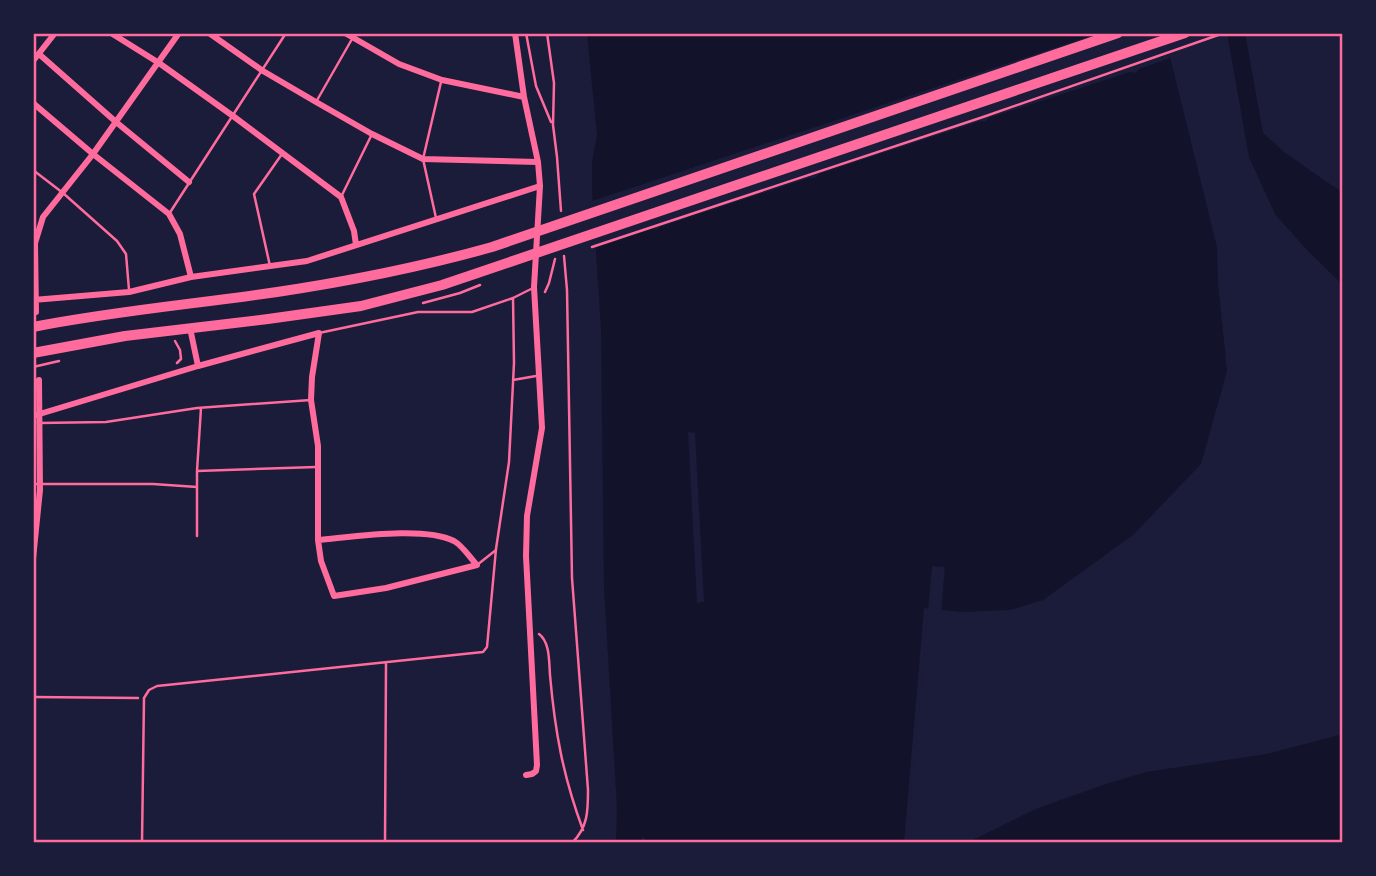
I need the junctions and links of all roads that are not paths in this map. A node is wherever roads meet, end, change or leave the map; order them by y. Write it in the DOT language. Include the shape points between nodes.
graph roads {
  1 [pos="55,33"];
  2 [pos="111,33"];
  3 [pos="179,33"];
  4 [pos="209,33"];
  5 [pos="286,33"];
  6 [pos="345,33"];
  7 [pos="363,33"];
  8 [pos="514,33"];
  9 [pos="1118,33"];
  10 [pos="1185,33"];
  11 [pos="356,40"];
  12 [pos="39,54"];
  13 [pos="33,61"];
  14 [pos="159,63"];
  15 [pos="263,71"];
  16 [pos="442,80"];
  17 [pos="524,97"];
  18 [pos="316,102"];
  19 [pos="33,103"];
  20 [pos="233,116"];
  21 [pos="116,122"];
  22 [pos="372,134"];
  23 [pos="283,153"];
  24 [pos="93,154"];
  25 [pos="423,159"];
  26 [pos="538,162"];
  27 [pos="33,170"];
  28 [pos="188,182"];
  29 [pos="540,186"];
  30 [pos="63,193"];
  31 [pos="341,197"];
  32 [pos="169,214"];
  33 [pos="436,218"];
  34 [pos="356,245"];
  35 [pos="34,250"];
  36 [pos="270,266"];
  37 [pos="191,277"];
  38 [pos="534,288"];
  39 [pos="129,292"];
  40 [pos="513,298"];
  41 [pos="35,299"];
  42 [pos="36,312"];
  43 [pos="33,327"];
  44 [pos="190,328"];
  45 [pos="319,333"];
  46 [pos="33,353"];
  47 [pos="198,366"];
  48 [pos="540,375"];
  49 [pos="39,380"];
  50 [pos="513,380"];
  51 [pos="311,400"];
  52 [pos="201,408"];
  53 [pos="36,415"];
  54 [pos="39,423"];
  55 [pos="318,466"];
  56 [pos="197,471"];
  57 [pos="37,484"];
  58 [pos="197,487"];
  59 [pos="197,536"];
  60 [pos="318,540"];
  61 [pos="496,549"];
  62 [pos="33,559"];
  63 [pos="477,565"];
  64 [pos="386,662"];
  65 [pos="526,775"];
  66 [pos="142,843"];
  67 [pos="385,843"];
  1 -- 12 [label="street"];
  2 -- 14 [label="street"];
  3 -- 14 [label="street"];
  4 -- 15 [label="street"];
  5 -- 15 [label="lane"];
  6 -- 11 [label="street"];
  7 -- 11 [label="lane"];
  8 -- 17 [label="street"];
  9 -- 43 [label="highway" via="441,261 362,278"];
  10 -- 44 [label="highway" via="442,285 361,306"];
  11 -- 16 [label="street" via="399,64"];
  11 -- 18 [label="lane"];
  12 -- 13 [label="street"];
  12 -- 21 [label="street"];
  14 -- 20 [label="street"];
  14 -- 21 [label="street"];
  15 -- 18 [label="street"];
  15 -- 20 [label="lane"];
  16 -- 17 [label="street"];
  16 -- 25 [label="lane"];
  17 -- 26 [label="street"];
  18 -- 22 [label="street"];
  19 -- 24 [label="street"];
  20 -- 23 [label="street"];
  20 -- 28 [label="lane"];
  21 -- 24 [label="street"];
  21 -- 28 [label="street"];
  22 -- 25 [label="street"];
  22 -- 31 [label="lane"];
  23 -- 31 [label="street"];
  23 -- 36 [label="lane" via="254,194"];
  24 -- 30 [label="street"];
  24 -- 32 [label="street"];
  25 -- 26 [label="street"];
  25 -- 33 [label="lane"];
  26 -- 29 [label="street"];
  27 -- 30 [label="lane"];
  28 -- 32 [label="lane"];
  29 -- 33 [label="street"];
  29 -- 38 [label="street"];
  30 -- 35 [label="street" via="43,217"];
  30 -- 39 [label="lane" via="126,254"];
  31 -- 34 [label="street"];
  32 -- 37 [label="street" via="180,234"];
  33 -- 34 [label="street"];
  34 -- 36 [label="street" via="307,261"];
  35 -- 41 [label="street"];
  36 -- 37 [label="street"];
  37 -- 39 [label="street"];
  38 -- 40 [label="lane"];
  38 -- 48 [label="street"];
  39 -- 41 [label="street"];
  40 -- 45 [label="lane" via="472,312 418,312"];
  40 -- 50 [label="lane"];
  41 -- 42 [label="street"];
  44 -- 46 [label="highway"];
  44 -- 47 [label="street"];
  45 -- 47 [label="street"];
  45 -- 51 [label="street"];
  47 -- 53 [label="street"];
  48 -- 50 [label="lane"];
  48 -- 65 [label="street" via="542,429 527,516 526,556 537,765 536,771"];
  49 -- 53 [label="street"];
  50 -- 61 [label="lane" via="509,462"];
  51 -- 52 [label="lane"];
  51 -- 55 [label="street"];
  52 -- 54 [label="lane" via="106,422"];
  52 -- 56 [label="lane"];
  53 -- 54 [label="street"];
  54 -- 57 [label="street"];
  55 -- 56 [label="lane"];
  55 -- 60 [label="street"];
  56 -- 58 [label="lane"];
  57 -- 58 [label="lane"];
  57 -- 62 [label="street"];
  58 -- 59 [label="lane"];
  60 -- 63 [label="street" via="433,534 456,542"];
  60 -- 63 [label="street" via="334,596 386,589"];
  61 -- 63 [label="lane"];
  61 -- 64 [label="lane" via="484,652"];
  64 -- 66 [label="lane" via="157,686 149,691 145,698"];
  64 -- 67 [label="lane"];
}
